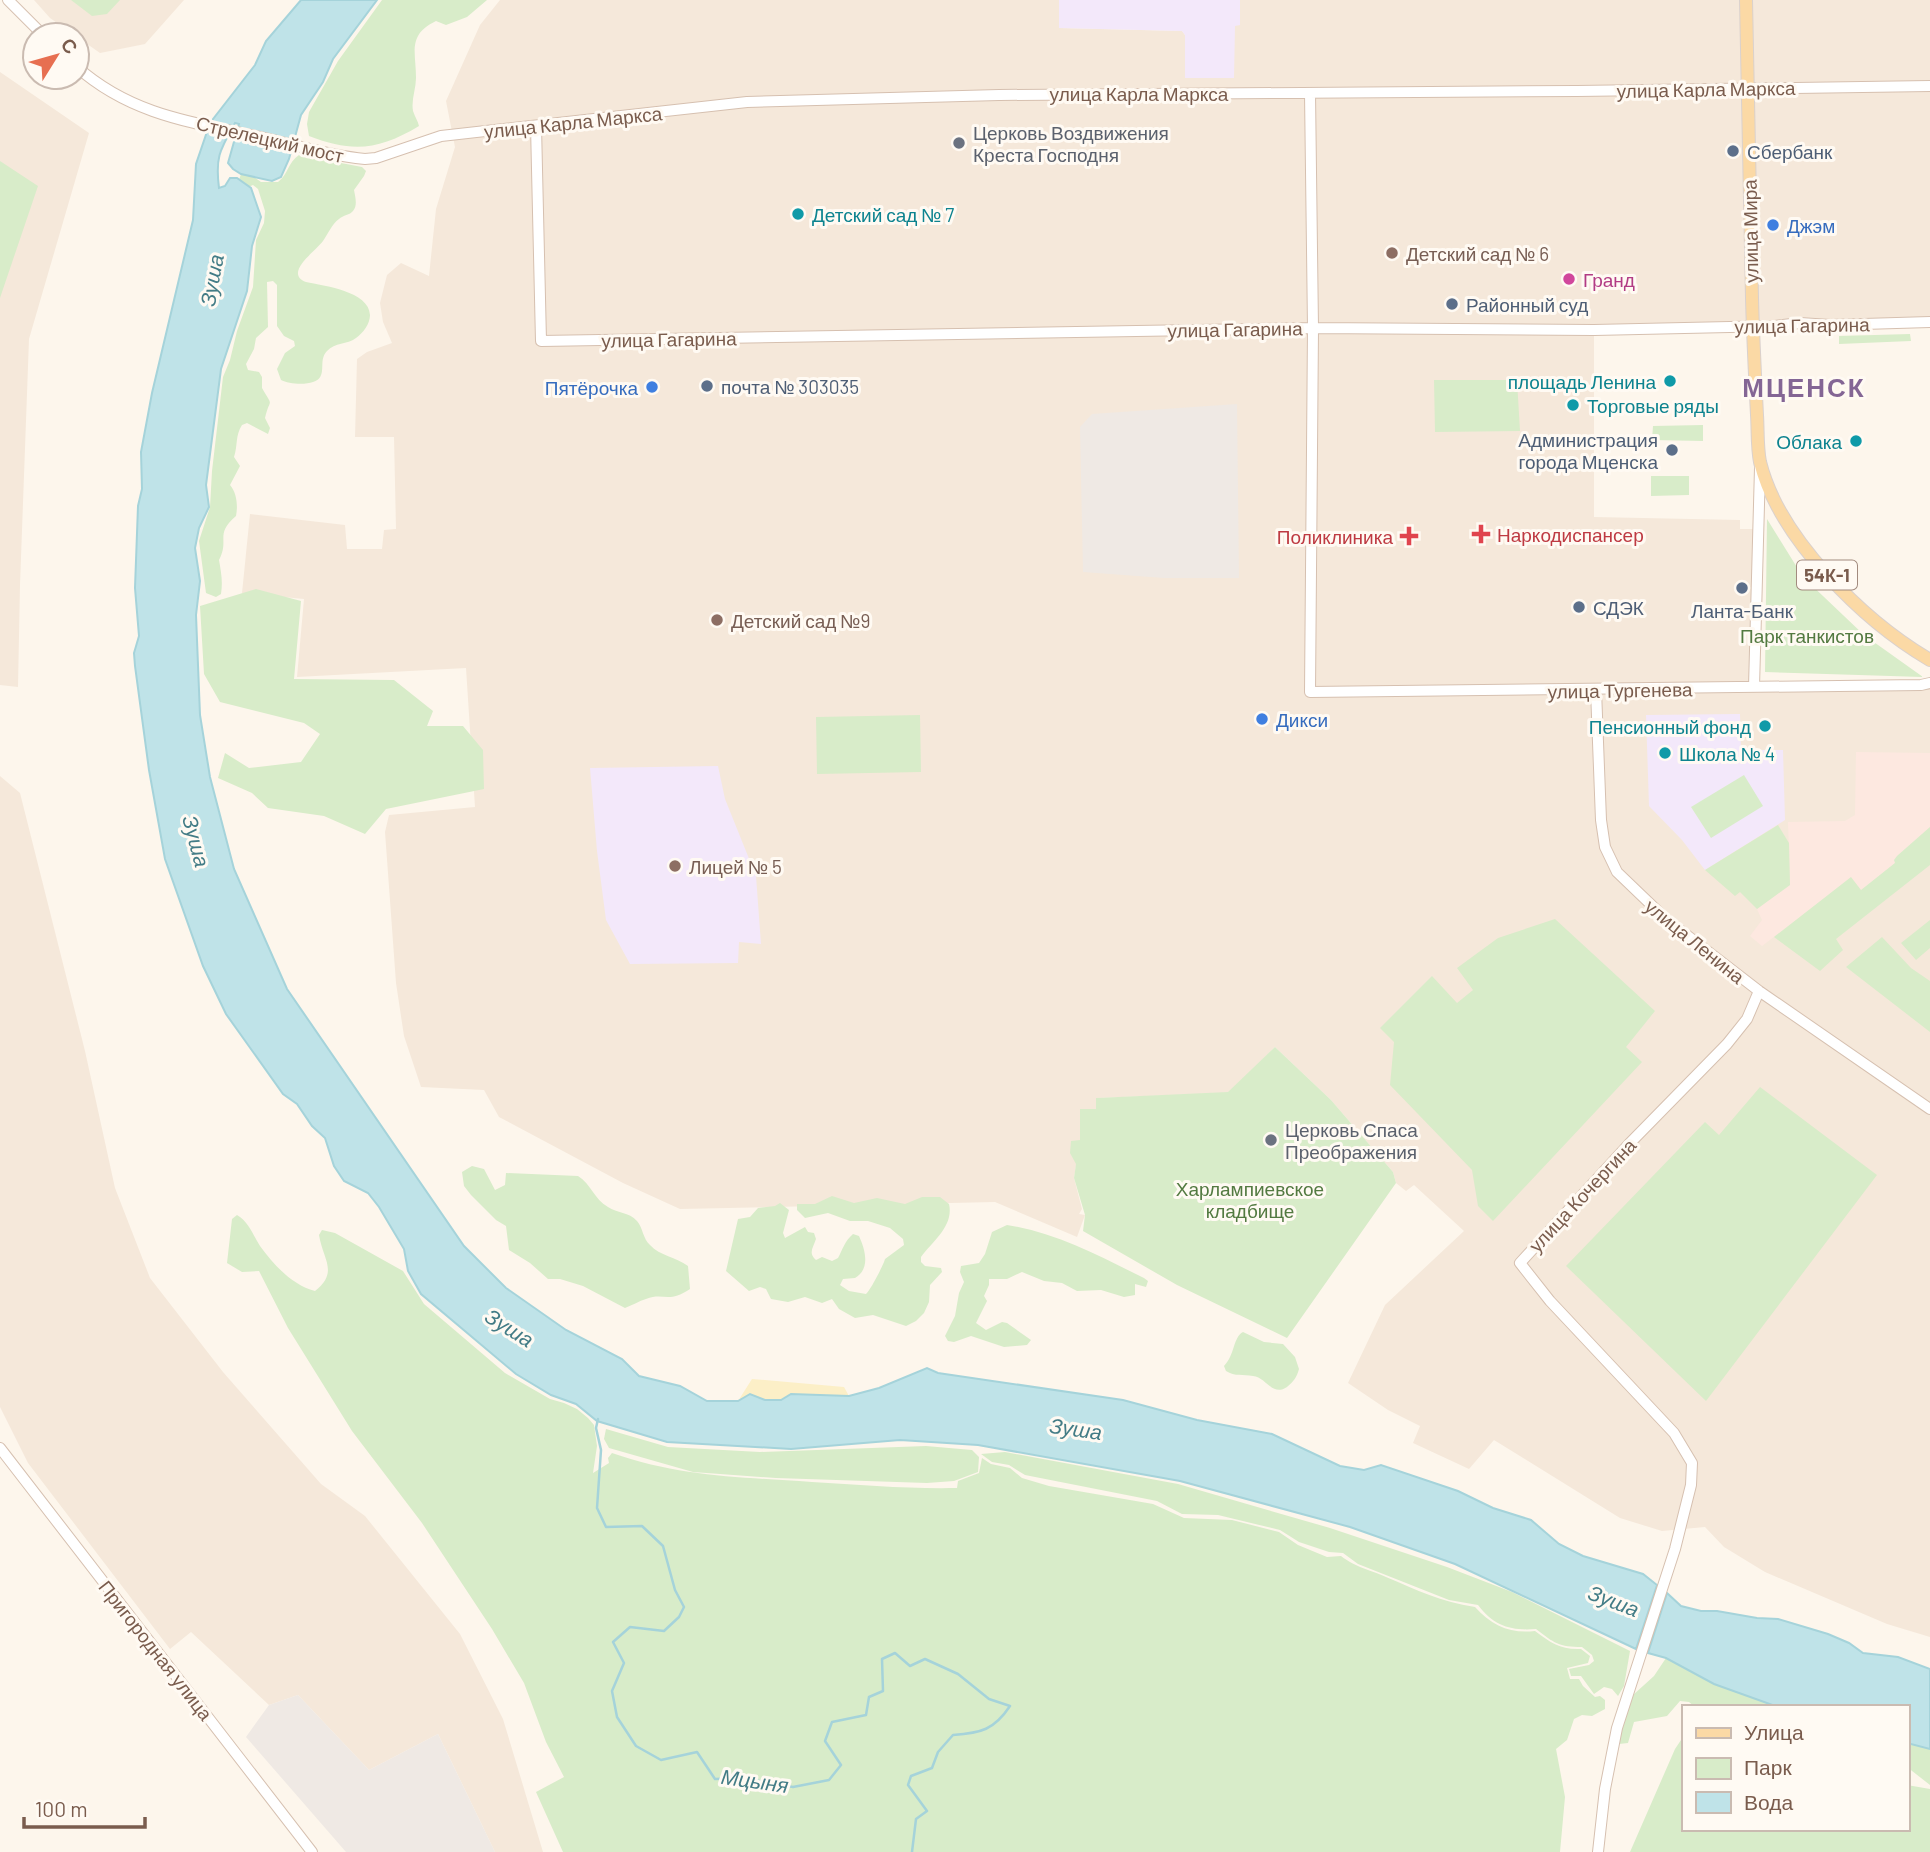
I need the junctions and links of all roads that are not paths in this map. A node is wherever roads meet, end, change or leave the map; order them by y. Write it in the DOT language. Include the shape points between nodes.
graph roads {
  1 [pos="8,0"];
  2 [pos="1746,0"];
  3 [pos="29,21"];
  4 [pos="91,81"];
  5 [pos="1930,86"];
  6 [pos="1748,87"];
  7 [pos="1310,93"];
  8 [pos="536,127"];
  9 [pos="353,158"];
  10 [pos="1930,322"];
  11 [pos="1752,326"];
  12 [pos="1312,328"];
  13 [pos="1760,461"];
  14 [pos="1930,660"];
  15 [pos="1930,683"];
  16 [pos="1754,687"];
  17 [pos="1597,690"];
  18 [pos="1759,991"];
  19 [pos="1930,1109"];
  20 [pos="0,1448"];
  21 [pos="312,1852"];
  22 [pos="1598,1852"];
  1 -- 3 [label="main road"];
  2 -- 6 [label="main road, улица Мира / 54К-1"];
  4 -- 9 [label="main road, Стрелецкий мост" via="151,112"];
  5 -- 6 [label="main road, улица Карла Маркса"];
  6 -- 7 [label="main road, улица Карла Маркса"];
  6 -- 11 [label="main road, улица Мира / 54К-1"];
  7 -- 8 [label="main road, улица Карла Маркса" via="999,94 747,102"];
  7 -- 12 [label="main road"];
  8 -- 9 [label="main road, улица Карла Маркса" via="441,136 376,158"];
  8 -- 12 [label="main road, улица Гагарина" via="541,341"];
  10 -- 11 [label="main road, улица Гагарина"];
  11 -- 12 [label="main road, улица Гагарина"];
  11 -- 13 [label="main road, улица Мира / 54К-1"];
  12 -- 17 [label="main road, улица Тургенева" via="1310,692"];
  13 -- 14 [label="main road, улица Мира / 54К-1" via="1784,516 1823,570 1873,619"];
  13 -- 16 [label="main road, улица Мира"];
  15 -- 16 [label="main road, улица Тургенева"];
  16 -- 17 [label="main road, улица Тургенева"];
  17 -- 18 [label="main road, улица Ленина" via="1601,820 1610,860 1626,882 1667,920"];
  18 -- 19 [label="main road, улица Ленина"];
  18 -- 22 [label="main road, улица Кочергина" via="1747,1019 1727,1044 1520,1263 1674,1433 1692,1463 1675,1549 1610,1758"];
  20 -- 21 [label="main road, Пригородная улица"];
}
